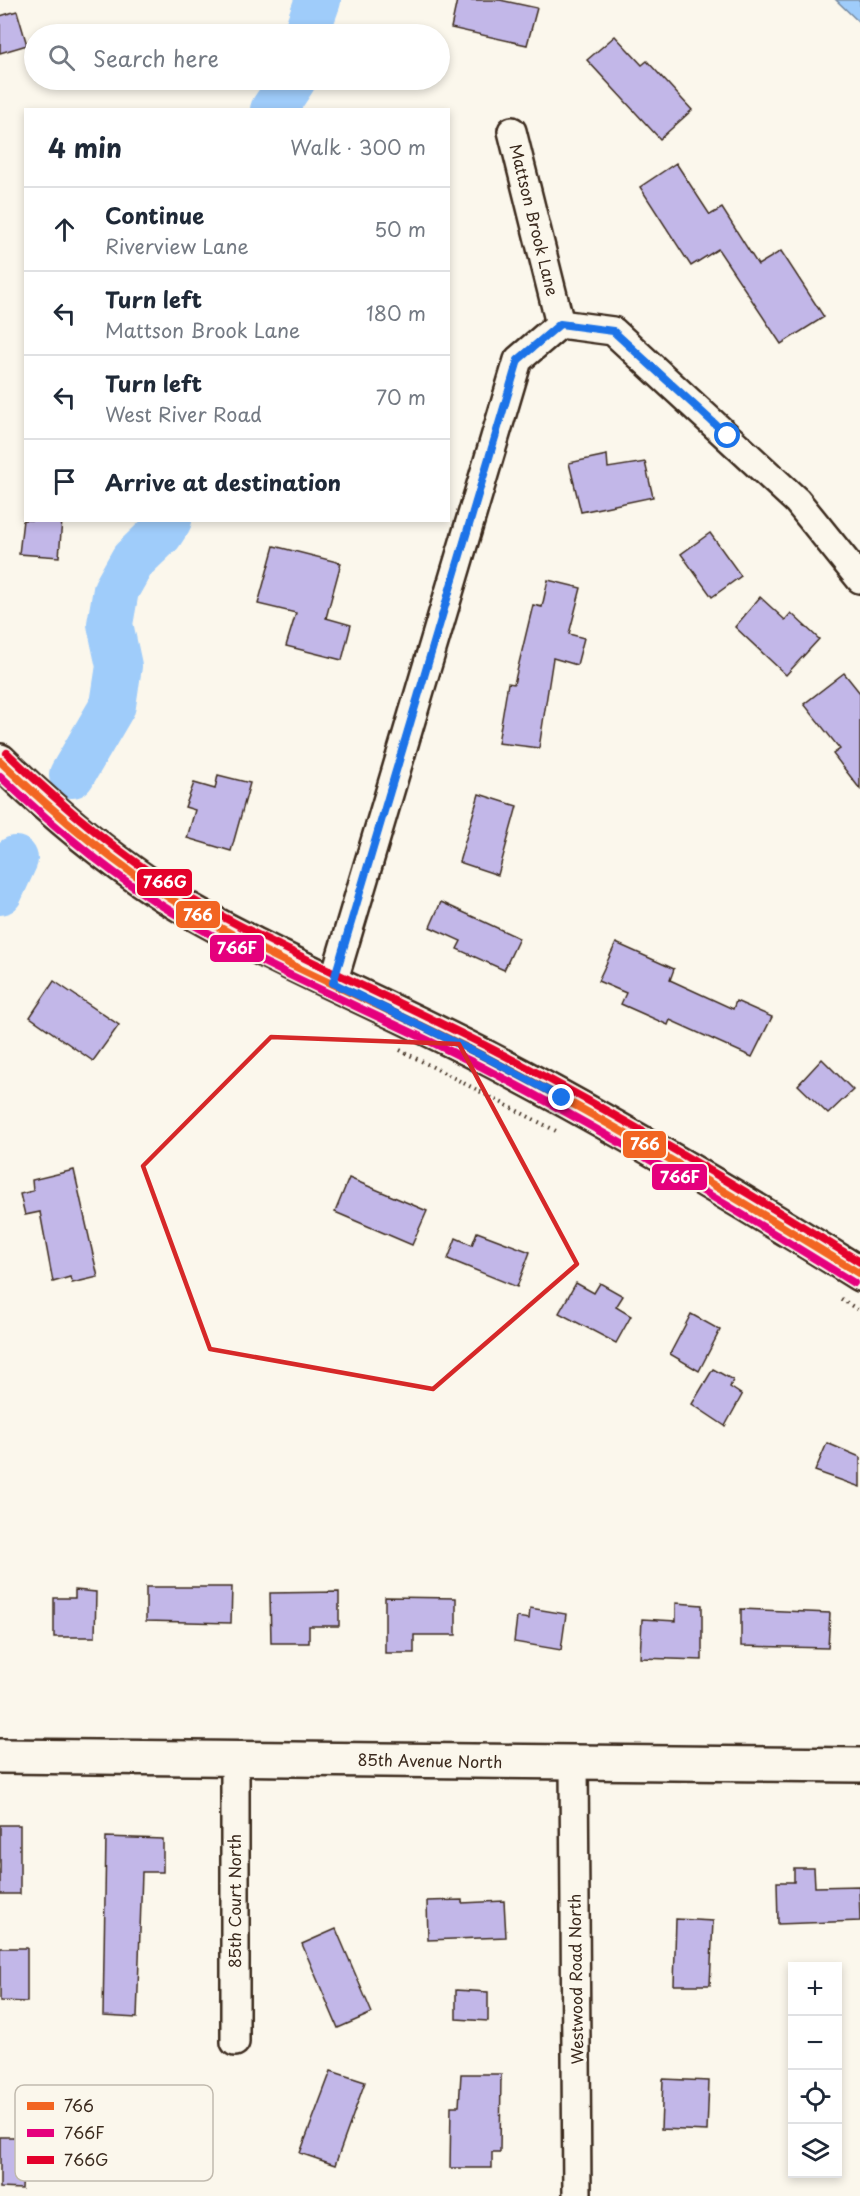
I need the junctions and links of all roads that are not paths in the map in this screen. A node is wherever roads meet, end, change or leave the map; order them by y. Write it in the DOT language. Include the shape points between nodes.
graph roads {
  1 [pos="512,131"];
  2 [pos="560,324"];
  3 [pos="860,579"];
  4 [pos="0,761"];
  5 [pos="333,983"];
  6 [pos="860,1274"];
  7 [pos="0,1756"];
  8 [pos="235,1759"];
  9 [pos="574,1763"];
  10 [pos="860,1765"];
  11 [pos="235,2043"];
  12 [pos="578,2196"];
  1 -- 2 [label="street, Mattson Brook Lane"];
  2 -- 3 [label="street" via="613,331 797,501"];
  2 -- 5 [label="street" via="518,360"];
  4 -- 5 [label="street" via="69,824 162,894"];
  5 -- 6 [label="street" via="624,1131"];
  7 -- 8 [label="street, 85th Avenue North"];
  8 -- 9 [label="street, 85th Avenue North"];
  8 -- 11 [label="street, 85th Court North"];
  9 -- 10 [label="street, 85th Avenue North"];
  9 -- 12 [label="street, Westwood Road North"];
}
